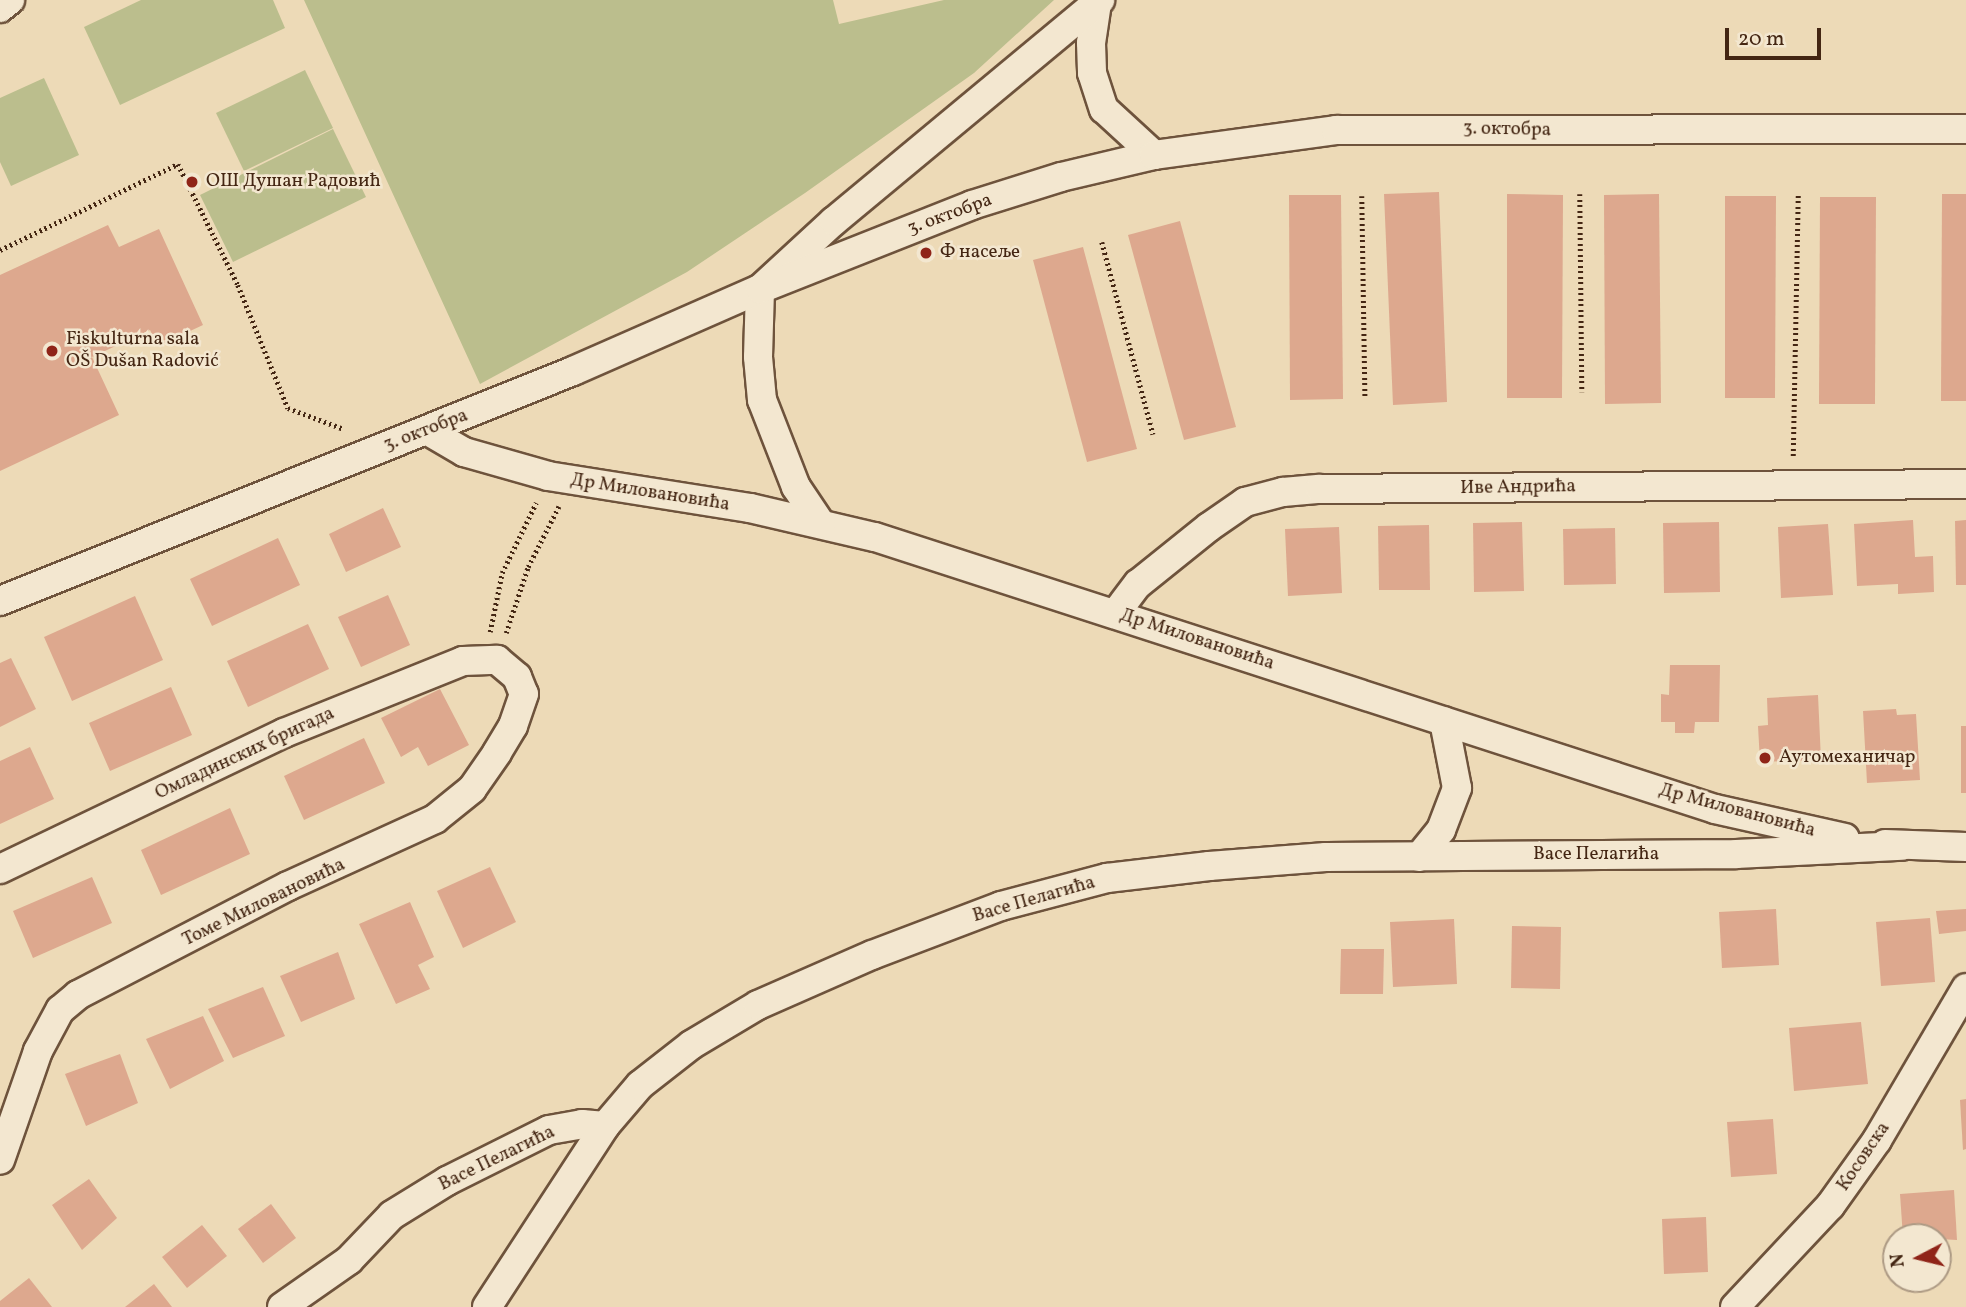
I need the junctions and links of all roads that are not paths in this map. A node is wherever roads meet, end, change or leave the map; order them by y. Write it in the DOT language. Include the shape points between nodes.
graph roads {
  1 [pos="10,0"];
  2 [pos="1098,2"];
  3 [pos="0,8"];
  4 [pos="1966,129"];
  5 [pos="1154,155"];
  6 [pos="760,289"];
  7 [pos="428,431"];
  8 [pos="1966,484"];
  9 [pos="821,524"];
  10 [pos="0,601"];
  11 [pos="1115,614"];
  12 [pos="497,660"];
  13 [pos="1444,721"];
  14 [pos="1902,846"];
  15 [pos="1966,847"];
  16 [pos="1419,857"];
  17 [pos="0,869"];
  18 [pos="1966,988"];
  19 [pos="605,1126"];
  20 [pos="0,1160"];
  21 [pos="282,1307"];
  22 [pos="487,1307"];
  23 [pos="1735,1307"];
  1 -- 3 [label="street"];
  2 -- 5 [label="street" via="1091,43 1092,73 1104,109"];
  2 -- 6 [label="street" via="834,221"];
  4 -- 5 [label="street, 3. октобра" via="1336,130"];
  5 -- 6 [label="street, 3. октобра" via="972,205"];
  6 -- 7 [label="street, 3. октобра"];
  6 -- 9 [label="street" via="762,400 796,487"];
  7 -- 9 [label="street, Др Миловановића" via="464,452 561,479 750,508"];
  7 -- 10 [label="street, 3. октобра"];
  8 -- 11 [label="street, Иве Андрића" via="1320,489 1262,496 1219,520 1138,584"];
  9 -- 11 [label="street, Др Миловановића"];
  11 -- 13 [label="street, Др Миловановића"];
  12 -- 17 [label="street, Омладинских бригада" via="463,661 285,733"];
  12 -- 20 [label="street, Томе Миловановића" via="517,677 524,694 513,726 471,789 435,819 288,886 78,995 60,1010 38,1051"];
  13 -- 14 [label="street, Др Миловановића" via="1715,809"];
  13 -- 16 [label="street" via="1457,788 1441,830"];
  14 -- 15 [label="street, Др Миловановића"];
  14 -- 16 [label="street, Васе Пелагића" via="1736,854"];
  16 -- 19 [label="street, Васе Пелагића" via="1326,857 1209,866 1107,878 1001,906 758,1005 691,1045 640,1085"];
  18 -- 23 [label="street, Косовска" via="1877,1140 1830,1206"];
  19 -- 21 [label="street, Васе Пелагића" via="582,1124 549,1130 447,1181 392,1215 349,1260"];
  19 -- 22 [label="street"];
}
